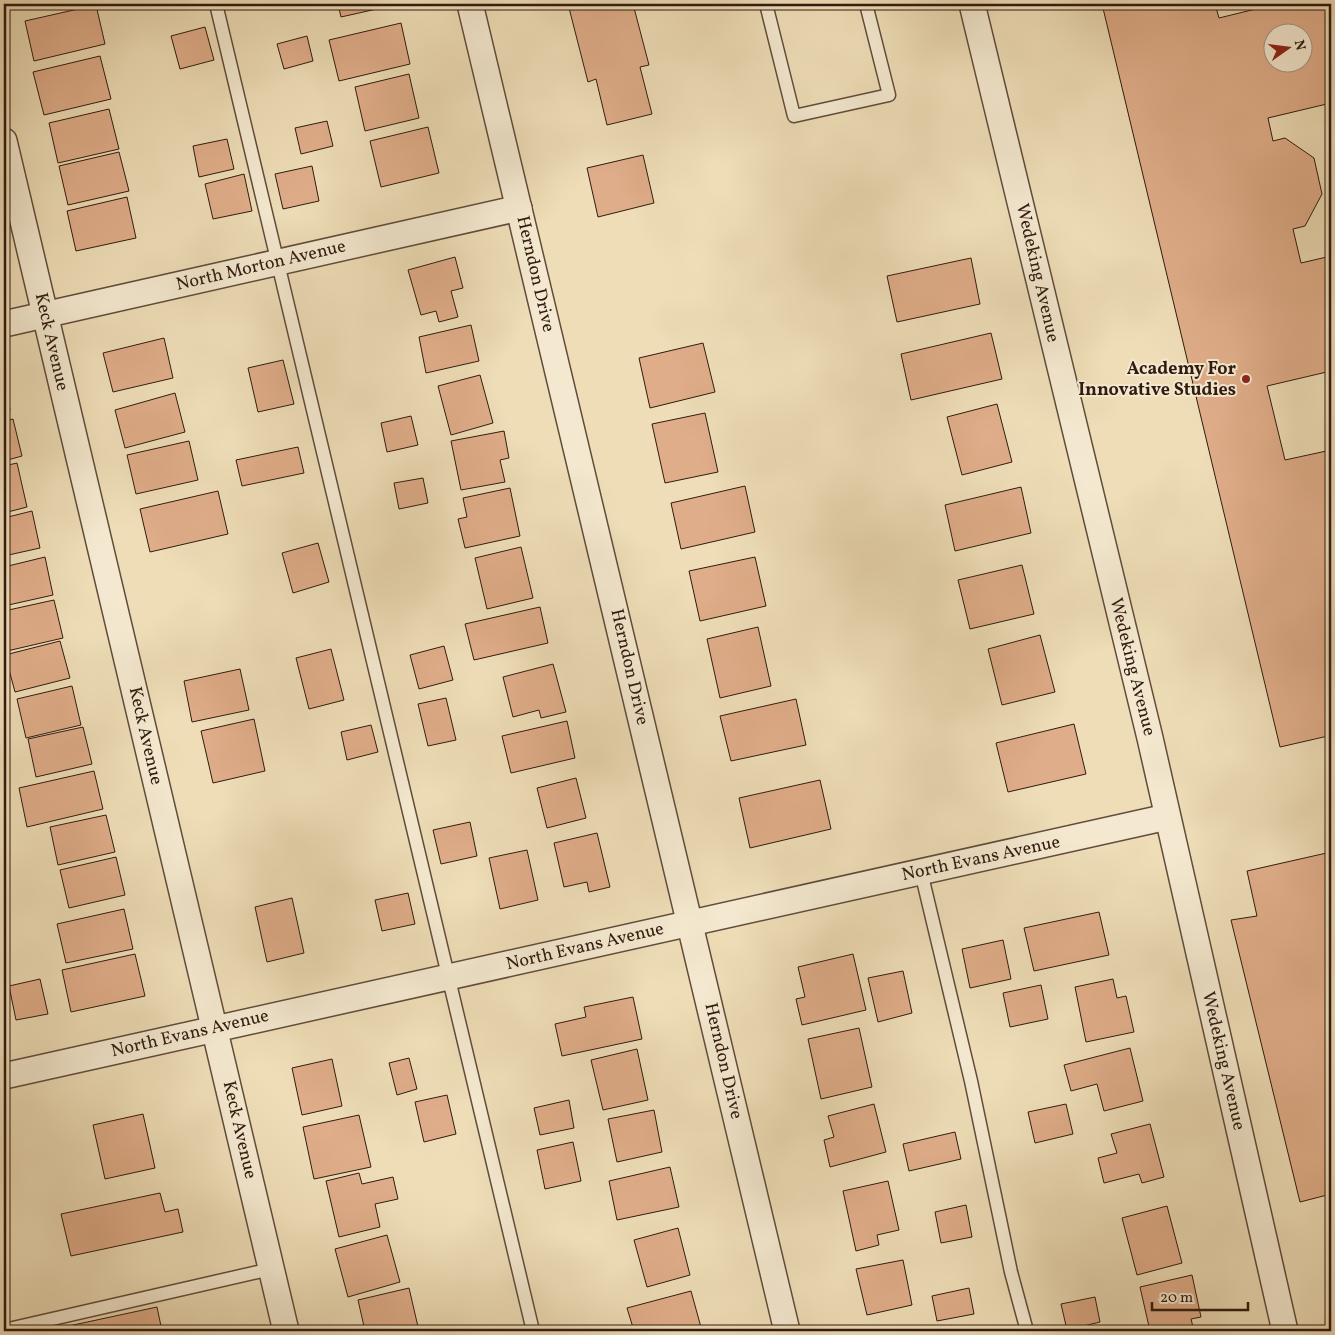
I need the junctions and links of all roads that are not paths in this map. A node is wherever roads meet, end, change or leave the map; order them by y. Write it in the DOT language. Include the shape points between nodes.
graph roads {
  1 [pos="216,4"];
  2 [pos="470,4"];
  3 [pos="766,4"];
  4 [pos="866,4"];
  5 [pos="972,4"];
  6 [pos="4,141"];
  7 [pos="519,208"];
  8 [pos="279,262"];
  9 [pos="45,314"];
  10 [pos="4,324"];
  11 [pos="1167,818"];
  12 [pos="921,872"];
  13 [pos="690,924"];
  14 [pos="448,977"];
  15 [pos="215,1029"];
  16 [pos="4,1076"];
  17 [pos="271,1269"];
  18 [pos="4,1330"];
  19 [pos="286,1331"];
  20 [pos="533,1331"];
  21 [pos="787,1331"];
  22 [pos="1027,1331"];
  23 [pos="1285,1331"];
  1 -- 8 [label="lane"];
  2 -- 7 [label="street, Herndon Drive"];
  3 -- 4 [label="lane" via="794,116 888,95"];
  5 -- 11 [label="street, Wedeking Avenue"];
  6 -- 9 [label="street, Keck Avenue"];
  7 -- 8 [label="street, North Morton Avenue"];
  7 -- 13 [label="street, Herndon Drive"];
  8 -- 9 [label="street, North Morton Avenue"];
  8 -- 14 [label="lane"];
  9 -- 10 [label="street, North Morton Avenue"];
  9 -- 15 [label="street, Keck Avenue"];
  11 -- 12 [label="street, North Evans Avenue"];
  11 -- 23 [label="street, Wedeking Avenue"];
  12 -- 13 [label="street, North Evans Avenue"];
  12 -- 22 [label="lane"];
  13 -- 14 [label="street, North Evans Avenue"];
  13 -- 21 [label="street, Herndon Drive"];
  14 -- 15 [label="street, North Evans Avenue"];
  14 -- 20 [label="lane"];
  15 -- 16 [label="street, North Evans Avenue"];
  15 -- 17 [label="street, Keck Avenue"];
  17 -- 18 [label="lane"];
  17 -- 19 [label="street, Keck Avenue"];
}
